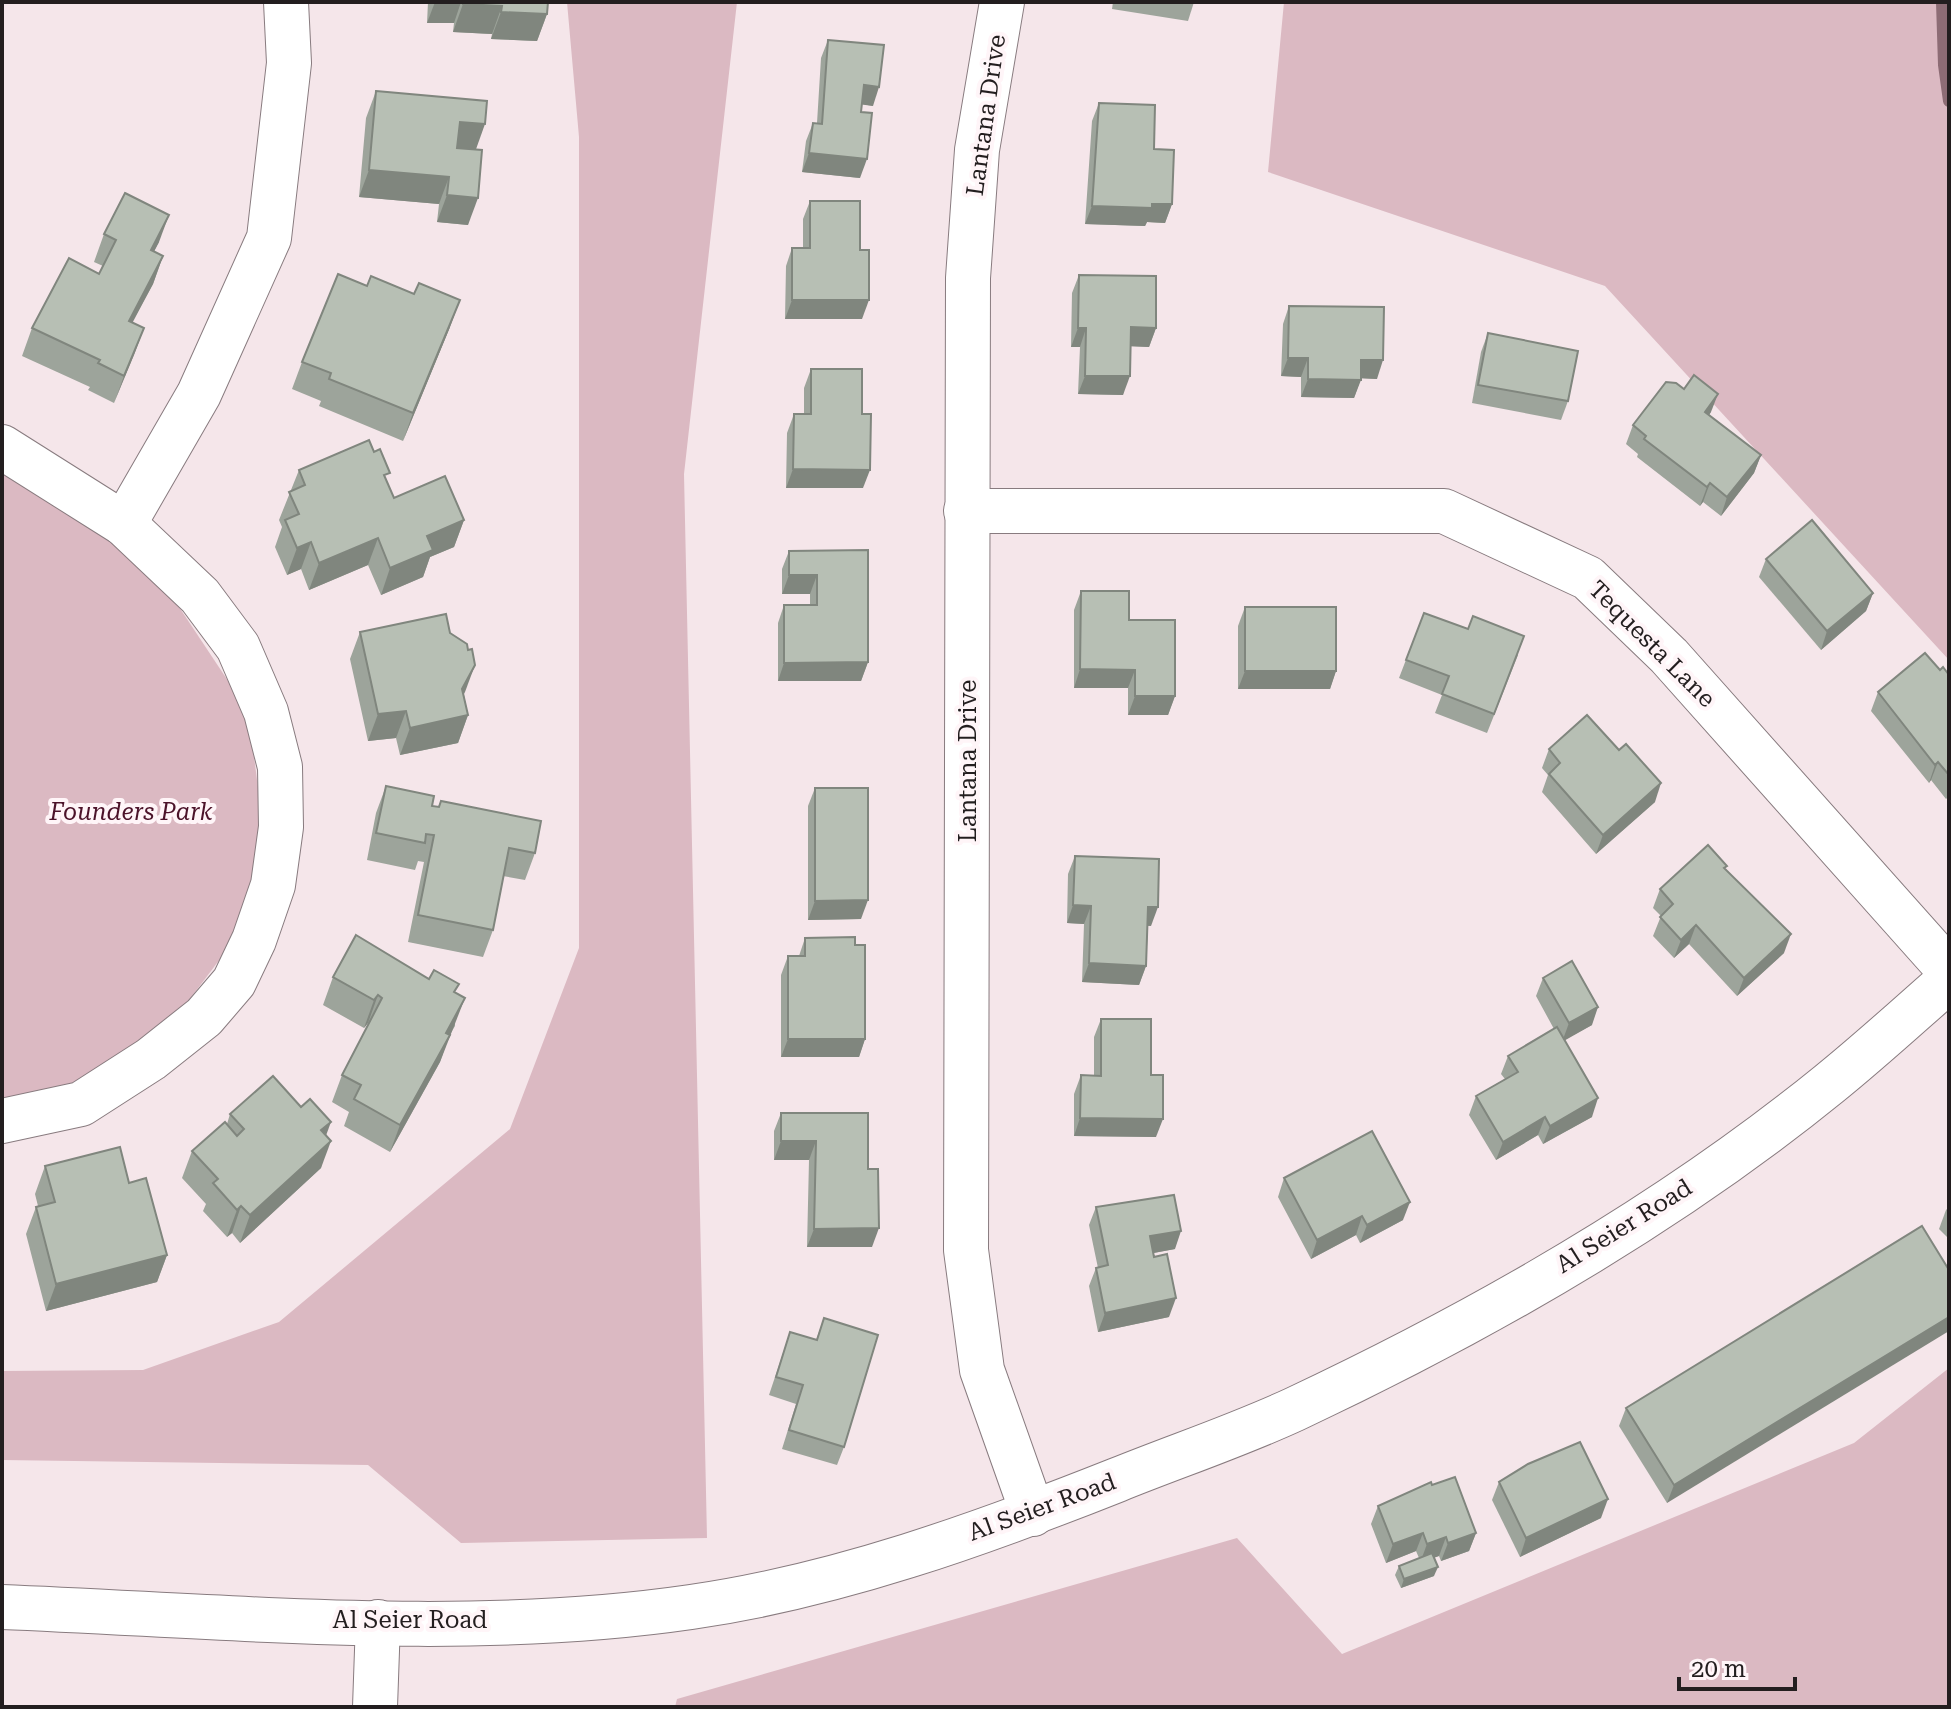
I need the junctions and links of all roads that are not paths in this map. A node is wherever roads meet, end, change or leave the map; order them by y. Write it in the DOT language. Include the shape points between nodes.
graph roads {
  1 [pos="286,2"];
  2 [pos="1002,2"];
  3 [pos="2,447"];
  4 [pos="966,511"];
  5 [pos="124,524"];
  6 [pos="1949,970"];
  7 [pos="1949,980"];
  8 [pos="2,1121"];
  9 [pos="1033,1514"];
  10 [pos="2,1607"];
  11 [pos="378,1622"];
  12 [pos="375,1707"];
  1 -- 5 [label="street" via="289,63 269,238 199,394"];
  2 -- 4 [label="street, Lantana Drive" via="977,150 968,278"];
  3 -- 5 [label="street"];
  4 -- 6 [label="street, Tequesta Lane" via="1444,511 1588,578 1669,656"];
  4 -- 9 [label="street, Lantana Drive" via="966,1250 982,1370"];
  5 -- 8 [label="street" via="207,606 238,647 266,712 280,767 281,827 273,885 234,982 204,1017 81,1104"];
  7 -- 9 [label="street, Al Seier Road" via="1828,1086 1693,1183 1558,1269 1292,1410"];
  9 -- 11 [label="street, Al Seier Road" via="811,1585 693,1607 576,1620"];
  10 -- 11 [label="street, Al Seier Road"];
  11 -- 12 [label="street"];
}
